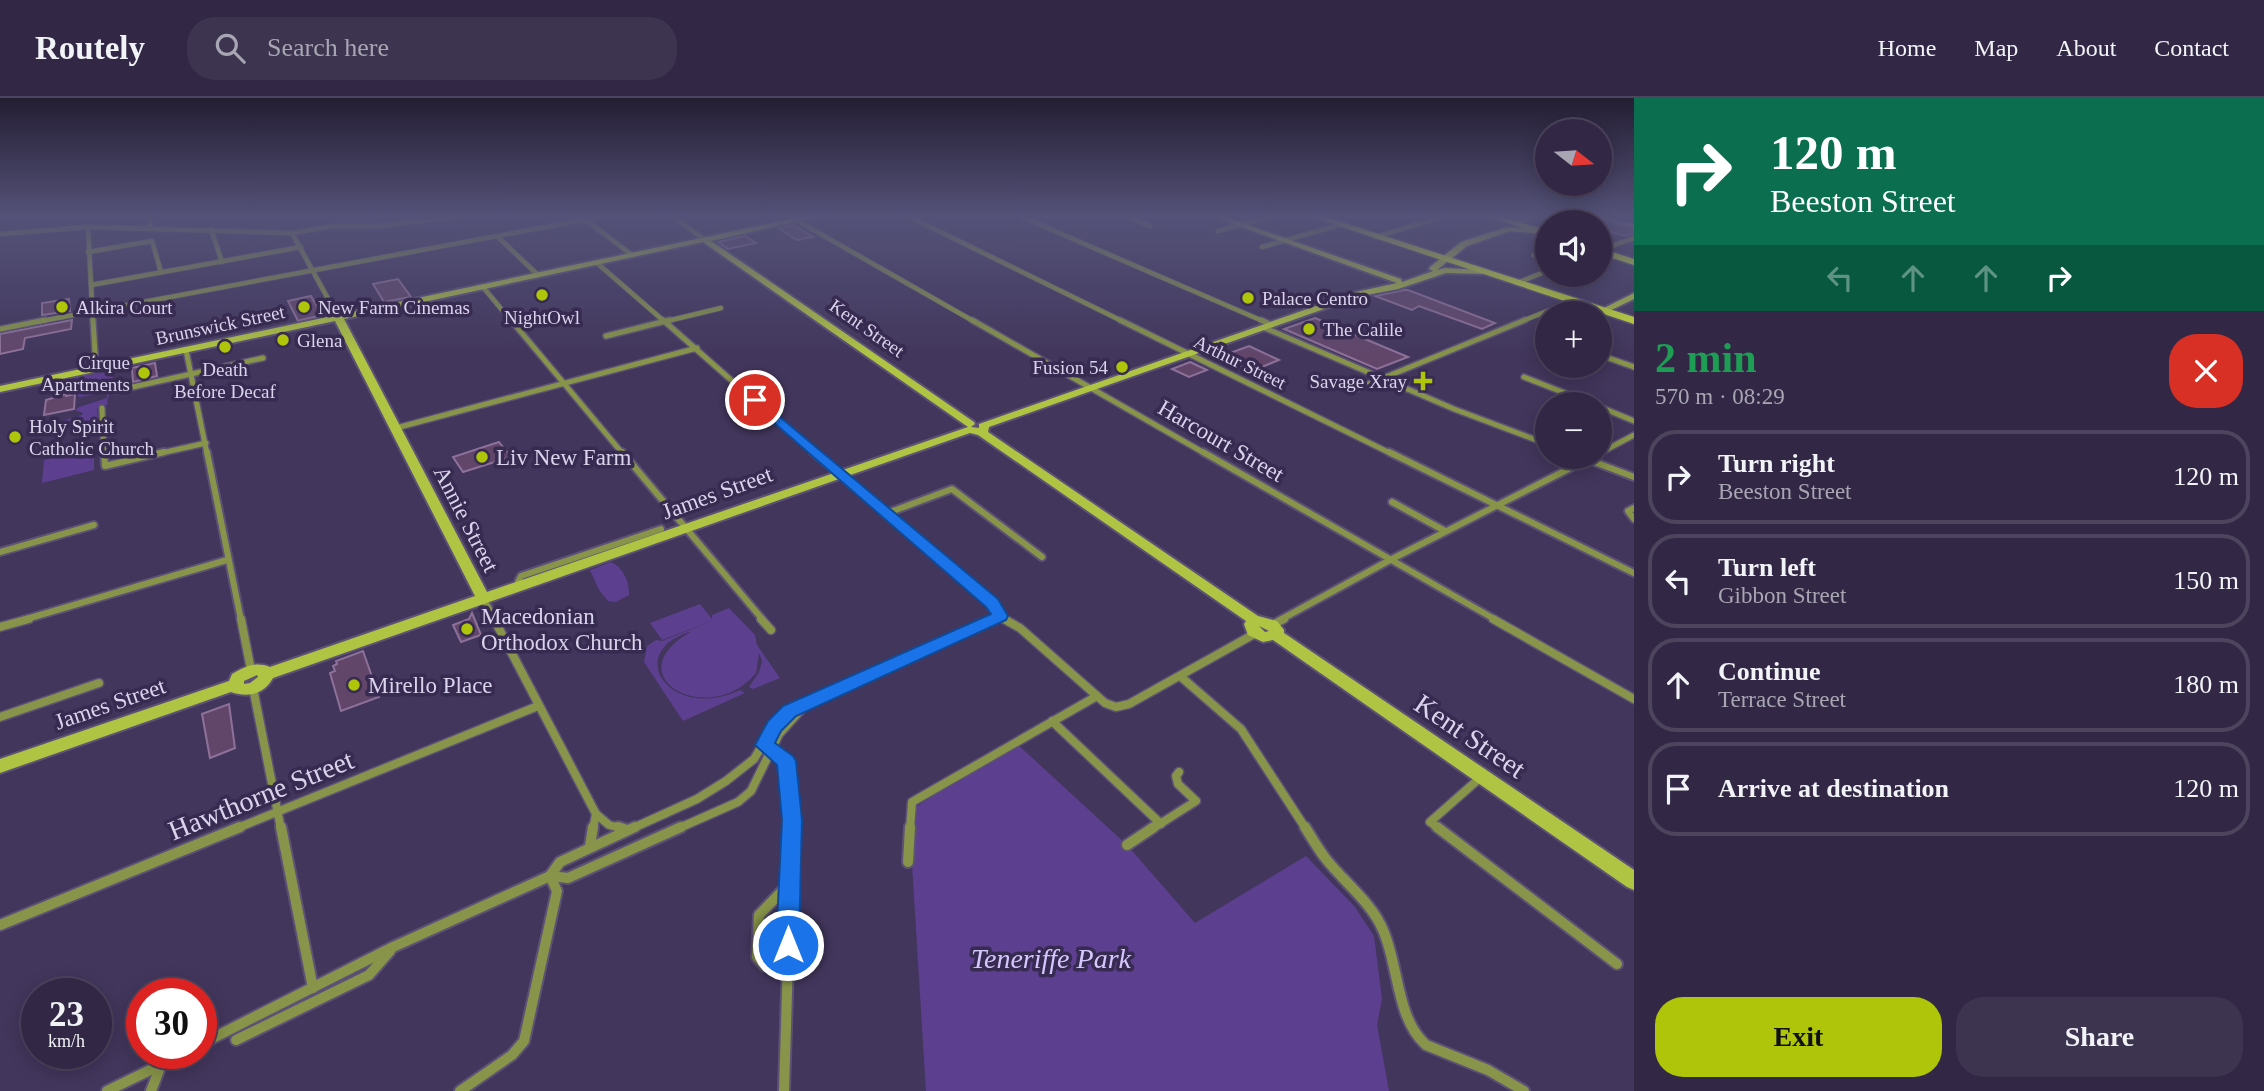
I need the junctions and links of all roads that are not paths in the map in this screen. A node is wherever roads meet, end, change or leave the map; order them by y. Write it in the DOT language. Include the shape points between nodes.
graph roads {
  1 [pos="89,262"];
  2 [pos="158,262"];
  3 [pos="220,262"];
  4 [pos="309,262"];
  5 [pos="352,262"];
  6 [pos="526,262"];
  7 [pos="737,262"];
  8 [pos="870,262"];
  9 [pos="1002,262"];
  10 [pos="1125,262"];
  11 [pos="1340,262"];
  12 [pos="1442,262"];
  13 [pos="1455,262"];
  14 [pos="597,263"];
  15 [pos="312,269"];
  16 [pos="161,272"];
  17 [pos="1483,272"];
  18 [pos="538,275"];
  19 [pos="1535,276"];
  20 [pos="1392,282"];
  21 [pos="1517,283"];
  22 [pos="91,285"];
  23 [pos="483,287"];
  24 [pos="1634,296"];
  25 [pos="1572,301"];
  26 [pos="1612,306"];
  27 [pos="721,308"];
  28 [pos="92,312"];
  29 [pos="1612,314"];
  30 [pos="1535,316"];
  31 [pos="338,317"];
  32 [pos="1634,321"];
  33 [pos="666,322"];
  34 [pos="1269,326"];
  35 [pos="0,329"];
  36 [pos="606,336"];
  37 [pos="697,348"];
  38 [pos="186,350"];
  39 [pos="1188,354"];
  40 [pos="263,358"];
  41 [pos="1612,359"];
  42 [pos="1634,367"];
  43 [pos="96,369"];
  44 [pos="191,374"];
  45 [pos="1524,377"];
  46 [pos="1384,379"];
  47 [pos="565,384"];
  48 [pos="1090,388"];
  49 [pos="0,389"];
  50 [pos="1353,390"];
  51 [pos="115,391"];
  52 [pos="1562,392"];
  53 [pos="102,408"];
  54 [pos="1612,412"];
  55 [pos="1634,421"];
  56 [pos="397,428"];
  57 [pos="976,428"];
  58 [pos="1634,435"];
  59 [pos="1535,439"];
  60 [pos="206,443"];
  61 [pos="1612,447"];
  62 [pos="1612,468"];
  63 [pos="1565,469"];
  64 [pos="838,474"];
  65 [pos="1634,477"];
  66 [pos="1392,502"];
  67 [pos="1496,505"];
  68 [pos="1634,508"];
  69 [pos="886,514"];
  70 [pos="1634,519"];
  71 [pos="94,525"];
  72 [pos="686,528"];
  73 [pos="661,529"];
  74 [pos="1445,531"];
  75 [pos="0,552"];
  76 [pos="1042,558"];
  77 [pos="227,560"];
  78 [pos="1390,560"];
  79 [pos="1634,573"];
  80 [pos="520,586"];
  81 [pos="483,598"];
  82 [pos="1000,616"];
  83 [pos="0,627"];
  84 [pos="1256,627"];
  85 [pos="771,630"];
  86 [pos="1274,630"];
  87 [pos="251,670"];
  88 [pos="267,674"];
  89 [pos="1180,676"];
  90 [pos="99,682"];
  91 [pos="235,685"];
  92 [pos="253,688"];
  93 [pos="1097,696"];
  94 [pos="1634,699"];
  95 [pos="538,706"];
  96 [pos="0,717"];
  97 [pos="1052,721"];
  98 [pos="768,747"];
  99 [pos="0,766"];
  100 [pos="1179,772"];
  101 [pos="1481,776"];
  102 [pos="277,813"];
  103 [pos="596,814"];
  104 [pos="1161,824"];
  105 [pos="628,830"];
  106 [pos="1127,845"];
  107 [pos="590,846"];
  108 [pos="908,862"];
  109 [pos="550,877"];
  110 [pos="1634,881"];
  111 [pos="788,884"];
  112 [pos="0,925"];
  113 [pos="393,947"];
  114 [pos="788,964"];
  115 [pos="1617,964"];
  116 [pos="313,988"];
  117 [pos="217,1036"];
  118 [pos="236,1040"];
  119 [pos="151,1069"];
  120 [pos="159,1069"];
  121 [pos="107,1091"];
  122 [pos="151,1091"];
  123 [pos="460,1091"];
  124 [pos="784,1091"];
  125 [pos="1524,1091"];
  1 -- 22 [label="street"];
  2 -- 16 [label="street"];
  3 -- 16 [label="street"];
  4 -- 15 [label="street"];
  5 -- 15 [label="street"];
  6 -- 18 [label="street"];
  7 -- 57 [label="street, Kent Street"];
  8 -- 48 [label="street, Harcourt Street"];
  9 -- 39 [label="street, Arthur Street"];
  10 -- 34 [label="street"];
  11 -- 20 [label="street"];
  12 -- 20 [label="street, James Street"];
  13 -- 17 [label="main road"];
  14 -- 18 [label="street, Brunswick Street"];
  14 -- 33 [label="street"];
  15 -- 28 [label="street"];
  15 -- 31 [label="street"];
  16 -- 22 [label="street"];
  17 -- 20 [label="street, James Street" via="1451,269"];
  17 -- 21 [label="main road"];
  18 -- 23 [label="street, Brunswick Street"];
  19 -- 21 [label="street"];
  20 -- 34 [label="street, James Street"];
  21 -- 25 [label="main road"];
  22 -- 28 [label="street"];
  23 -- 31 [label="street, Brunswick Street"];
  23 -- 47 [label="street"];
  24 -- 26 [label="street"];
  27 -- 33 [label="street"];
  28 -- 35 [label="street"];
  28 -- 43 [label="street"];
  29 -- 32 [label="main road"];
  30 -- 46 [label="street"];
  31 -- 38 [label="street, Brunswick Street"];
  31 -- 56 [label="street, Annie Street"];
  33 -- 36 [label="street"];
  33 -- 37 [label="street"];
  34 -- 39 [label="street, James Street"];
  34 -- 46 [label="street"];
  37 -- 47 [label="street"];
  37 -- 64 [label="street"];
  38 -- 43 [label="street, Brunswick Street"];
  38 -- 44 [label="street"];
  39 -- 48 [label="street, James Street"];
  39 -- 67 [label="street, Arthur Street"];
  40 -- 44 [label="street"];
  41 -- 42 [label="street"];
  43 -- 49 [label="street, Brunswick Street"];
  44 -- 51 [label="street"];
  44 -- 60 [label="street"];
  45 -- 52 [label="street"];
  46 -- 50 [label="street"];
  46 -- 59 [label="street"];
  47 -- 56 [label="street"];
  47 -- 72 [label="street"];
  48 -- 57 [label="street, James Street"];
  48 -- 78 [label="street, Harcourt Street"];
  53 -- 60 [label="street" via="105,466"];
  54 -- 55 [label="street"];
  56 -- 81 [label="street, Annie Street"];
  57 -- 64 [label="street, James Street"];
  57 -- 84 [label="street, Kent Street"];
  58 -- 61 [label="street"];
  60 -- 77 [label="street"];
  62 -- 65 [label="street"];
  63 -- 67 [label="street"];
  64 -- 69 [label="street"];
  64 -- 72 [label="street, James Street"];
  66 -- 74 [label="street"];
  67 -- 74 [label="street"];
  67 -- 79 [label="street, Arthur Street"];
  68 -- 70 [label="street" via="1628,511"];
  69 -- 76 [label="street" via="952,489"];
  69 -- 82 [label="street" via="992,603"];
  71 -- 75 [label="street"];
  72 -- 80 [label="street, James Street"];
  72 -- 85 [label="street"];
  73 -- 80 [label="street, James Street" via="521,576"];
  74 -- 78 [label="street"];
  77 -- 83 [label="street"];
  77 -- 87 [label="street"];
  78 -- 86 [label="street"];
  78 -- 94 [label="street, Harcourt Street"];
  80 -- 81 [label="street, James Street"];
  81 -- 88 [label="street, James Street"];
  81 -- 95 [label="street, Annie Street"];
  82 -- 93 [label="street"];
  82 -- 98 [label="street" via="806,704"];
  84 -- 86 [label="street" via="1267,637"];
  84 -- 89 [label="street"];
  86 -- 101 [label="street, Kent Street"];
  87 -- 88 [label="street"];
  87 -- 91 [label="street" via="237,678"];
  88 -- 92 [label="street"];
  89 -- 93 [label="street" via="1129,704 1115,707"];
  89 -- 125 [label="street" via="1241,729 1325,858 1383,929 1406,1015 1418,1038"];
  90 -- 96 [label="street"];
  91 -- 92 [label="street"];
  91 -- 99 [label="street, James Street"];
  92 -- 102 [label="street"];
  93 -- 97 [label="street"];
  95 -- 102 [label="street, Hawthorne Street"];
  95 -- 103 [label="street, Annie Street"];
  97 -- 104 [label="street"];
  97 -- 108 [label="street" via="912,802"];
  98 -- 105 [label="street" via="726,782"];
  98 -- 109 [label="street" via="751,791 738,802 568,878"];
  98 -- 111 [label="street" via="789,769 792,848"];
  100 -- 104 [label="street" via="1178,784 1196,801"];
  101 -- 110 [label="street, Kent Street"];
  101 -- 115 [label="street" via="1430,822"];
  102 -- 112 [label="street, Hawthorne Street"];
  102 -- 116 [label="street"];
  103 -- 105 [label="street" via="609,825"];
  103 -- 107 [label="street"];
  104 -- 106 [label="street"];
  105 -- 107 [label="street"];
  107 -- 109 [label="street" via="560,862"];
  109 -- 113 [label="street"];
  109 -- 123 [label="street" via="557,891 524,1041 512,1055"];
  111 -- 114 [label="street"];
  111 -- 114 [label="street" via="759,915 757,957 765,966"];
  113 -- 116 [label="street"];
  113 -- 118 [label="street" via="369,975"];
  114 -- 124 [label="street"];
  116 -- 117 [label="street"];
  119 -- 121 [label="street"];
  120 -- 122 [label="street"];
}
